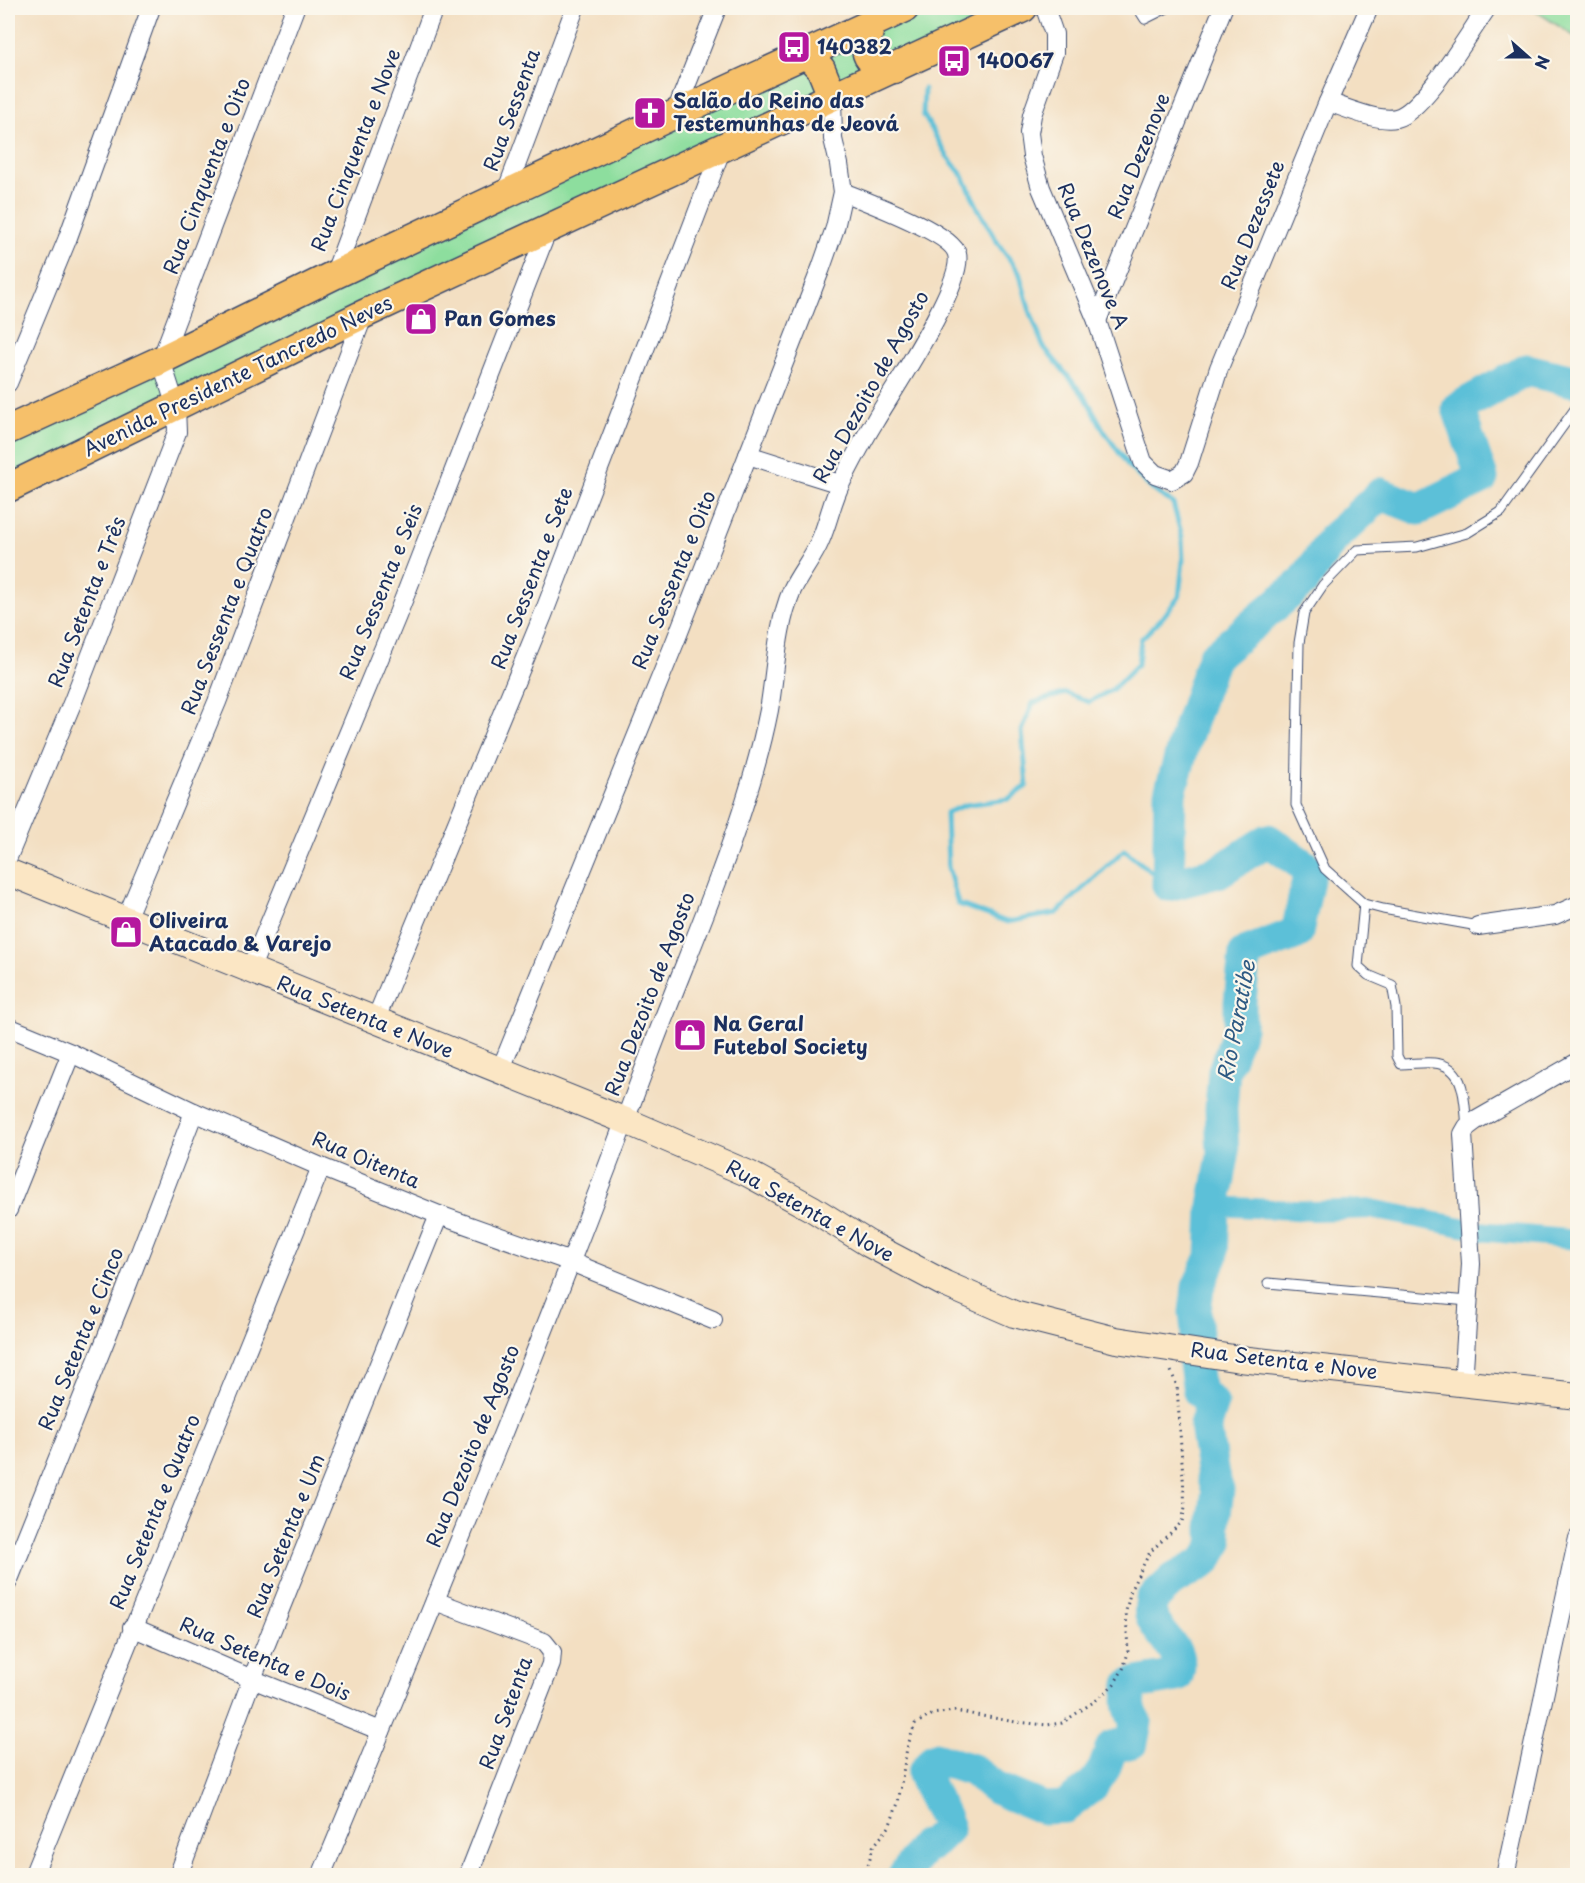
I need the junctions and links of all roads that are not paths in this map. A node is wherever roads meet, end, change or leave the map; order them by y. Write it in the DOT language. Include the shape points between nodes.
graph roads {
  1 [pos="152,8"];
  2 [pos="295,8"];
  3 [pos="434,8"];
  4 [pos="575,8"];
  5 [pos="717,8"];
  6 [pos="904,8"];
  7 [pos="1023,8"];
  8 [pos="1045,8"];
  9 [pos="1138,8"];
  10 [pos="1167,8"];
  11 [pos="1223,8"];
  12 [pos="1487,8"];
  13 [pos="1365,9"];
  14 [pos="872,21"];
  15 [pos="806,53"];
  16 [pos="894,69"];
  17 [pos="832,96"];
  18 [pos="1328,102"];
  19 [pos="675,114"];
  20 [pos="722,148"];
  21 [pos="843,192"];
  22 [pos="505,195"];
  23 [pos="548,229"];
  24 [pos="333,275"];
  25 [pos="364,314"];
  26 [pos="1097,321"];
  27 [pos="160,360"];
  28 [pos="8,383"];
  29 [pos="1578,405"];
  30 [pos="176,407"];
  31 [pos="8,430"];
  32 [pos="748,455"];
  33 [pos="1189,463"];
  34 [pos="840,484"];
  35 [pos="9,490"];
  36 [pos="8,857"];
  37 [pos="8,872"];
  38 [pos="1364,904"];
  39 [pos="1578,905"];
  40 [pos="125,921"];
  41 [pos="1478,926"];
  42 [pos="250,970"];
  43 [pos="375,1021"];
  44 [pos="8,1028"];
  45 [pos="71,1053"];
  46 [pos="1578,1062"];
  47 [pos="500,1071"];
  48 [pos="194,1112"];
  49 [pos="626,1121"];
  50 [pos="1467,1127"];
  51 [pos="321,1167"];
  52 [pos="8,1210"];
  53 [pos="439,1215"];
  54 [pos="571,1262"];
  55 [pos="1268,1283"];
  56 [pos="1468,1302"];
  57 [pos="713,1320"];
  58 [pos="1463,1383"];
  59 [pos="1578,1396"];
  60 [pos="1578,1538"];
  61 [pos="8,1582"];
  62 [pos="435,1601"];
  63 [pos="132,1627"];
  64 [pos="252,1679"];
  65 [pos="381,1731"];
  66 [pos="33,1875"];
  67 [pos="178,1875"];
  68 [pos="321,1875"];
  69 [pos="468,1875"];
  70 [pos="1505,1875"];
  1 -- 28 [label="street" via="67,240"];
  2 -- 27 [label="street, Rua Cinquenta e Oito"];
  3 -- 24 [label="street, Rua Cinquenta e Nove"];
  4 -- 22 [label="street, Rua Sessenta"];
  5 -- 19 [label="street"];
  6 -- 14 [label="main road"];
  7 -- 16 [label="main road, Avenida Presidente Tancredo Neves"];
  8 -- 26 [label="street, Rua Dezenove A" via="1054,34 1054,53 1032,115 1032,156 1041,188"];
  9 -- 10 [label="lane" via="1145,19"];
  11 -- 26 [label="street, Rua Dezenove"];
  12 -- 18 [label="street" via="1447,66 1406,114 1378,117"];
  13 -- 18 [label="street, Rua Dezessete"];
  14 -- 15 [label="main road"];
  14 -- 16 [label="main road" via="865,46 869,58"];
  15 -- 17 [label="main road" via="821,69"];
  15 -- 19 [label="main road"];
  16 -- 17 [label="main road, Avenida Presidente Tancredo Neves"];
  17 -- 20 [label="main road, Avenida Presidente Tancredo Neves"];
  17 -- 21 [label="street, Rua Sessenta e Oito" via="833,139"];
  18 -- 33 [label="street, Rua Dezessete" via="1219,368"];
  19 -- 22 [label="main road"];
  20 -- 23 [label="main road, Avenida Presidente Tancredo Neves"];
  20 -- 43 [label="street, Rua Sessenta e Sete" via="543,615"];
  21 -- 32 [label="street, Rua Sessenta e Oito" via="821,268"];
  21 -- 34 [label="street, Rua Dezoito de Agosto" via="944,238 956,248 959,259 952,285 925,338"];
  22 -- 24 [label="main road"];
  23 -- 25 [label="main road, Avenida Presidente Tancredo Neves"];
  23 -- 42 [label="street, Rua Sessenta e Seis" via="397,616"];
  24 -- 27 [label="main road"];
  25 -- 30 [label="main road, Avenida Presidente Tancredo Neves"];
  25 -- 40 [label="street, Rua Sessenta e Quatro" via="218,702"];
  26 -- 33 [label="street, Rua Dezenove A" via="1143,462 1155,474 1172,480 1184,473"];
  27 -- 30 [label="street, Rua Setenta e Três"];
  27 -- 31 [label="main road"];
  29 -- 38 [label="lane" via="1501,512 1467,533 1417,547 1357,550 1323,585 1304,613 1299,644 1296,805 1325,869"];
  30 -- 35 [label="main road, Avenida Presidente Tancredo Neves"];
  30 -- 36 [label="street, Rua Setenta e Três" via="177,432"];
  32 -- 34 [label="street"];
  32 -- 47 [label="street, Rua Sessenta e Oito"];
  34 -- 49 [label="street, Rua Dezoito de Agosto" via="820,543 799,574 785,607 768,712 746,802"];
  37 -- 40 [label="street, Rua Setenta e Nove"];
  38 -- 41 [label="lane"];
  38 -- 50 [label="lane" via="1358,966 1392,985 1397,1056 1401,1064 1436,1063 1450,1068 1461,1081"];
  39 -- 41 [label="street" via="1554,915"];
  40 -- 42 [label="street, Rua Setenta e Nove"];
  42 -- 43 [label="street, Rua Setenta e Nove"];
  43 -- 47 [label="street, Rua Setenta e Nove"];
  44 -- 45 [label="street, Rua Oitenta"];
  45 -- 48 [label="street, Rua Oitenta"];
  45 -- 52 [label="street"];
  46 -- 50 [label="street"];
  47 -- 49 [label="street, Rua Setenta e Nove"];
  48 -- 51 [label="street, Rua Oitenta"];
  48 -- 61 [label="street, Rua Setenta e Cinco"];
  49 -- 54 [label="street, Rua Dezoito de Agosto"];
  49 -- 58 [label="street, Rua Setenta e Nove" via="749,1174 869,1244 1014,1314 1116,1340 1240,1359"];
  50 -- 56 [label="street" via="1463,1134 1471,1264"];
  51 -- 53 [label="street, Rua Oitenta"];
  51 -- 63 [label="street, Rua Setenta e Quatro"];
  53 -- 54 [label="street, Rua Oitenta"];
  53 -- 64 [label="street, Rua Setenta e Um"];
  54 -- 57 [label="street, Rua Oitenta"];
  54 -- 62 [label="street, Rua Dezoito de Agosto"];
  55 -- 56 [label="lane"];
  56 -- 58 [label="street"];
  58 -- 59 [label="street, Rua Setenta e Nove"];
  60 -- 70 [label="street"];
  62 -- 65 [label="street, Rua Dezoito de Agosto"];
  62 -- 69 [label="street, Rua Setenta" via="544,1642 552,1652 551,1664"];
  63 -- 64 [label="street, Rua Setenta e Dois"];
  63 -- 66 [label="street, Rua Setenta e Quatro"];
  64 -- 65 [label="street, Rua Setenta e Dois"];
  64 -- 67 [label="street, Rua Setenta e Um"];
  65 -- 68 [label="street, Rua Dezoito de Agosto"];
}
